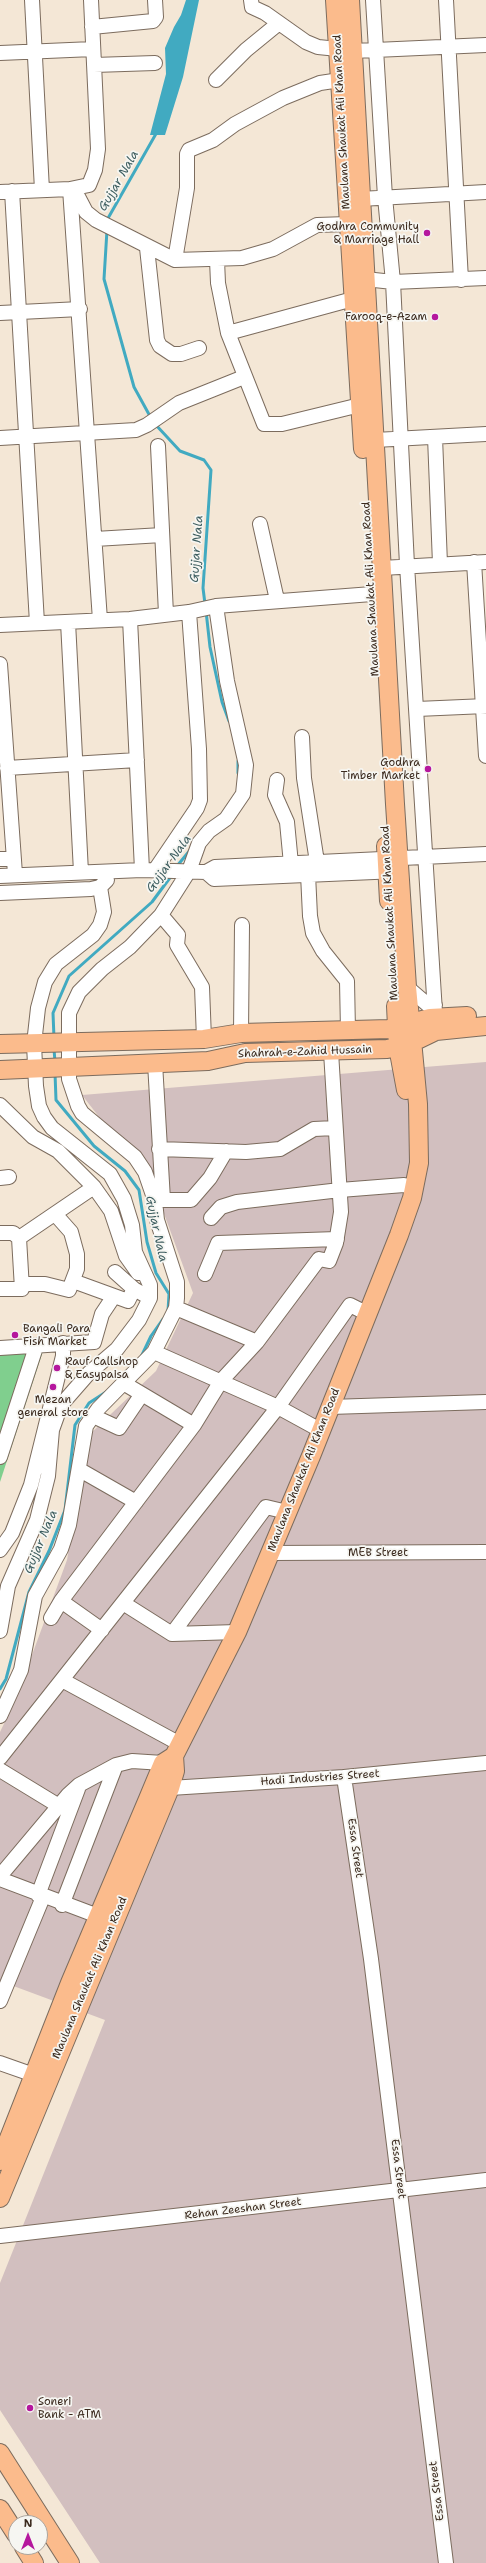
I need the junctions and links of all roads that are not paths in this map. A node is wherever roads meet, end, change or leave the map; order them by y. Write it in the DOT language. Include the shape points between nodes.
graph roads {
  1 [pos="32,0"];
  2 [pos="91,0"];
  3 [pos="155,0"];
  4 [pos="250,0"];
  5 [pos="335,0"];
  6 [pos="350,0"];
  7 [pos="373,0"];
  8 [pos="446,0"];
  9 [pos="279,23"];
  10 [pos="92,27"];
  11 [pos="486,45"];
  12 [pos="449,46"];
  13 [pos="93,49"];
  14 [pos="345,50"];
  15 [pos="376,50"];
  16 [pos="34,52"];
  17 [pos="0,53"];
  18 [pos="155,63"];
  19 [pos="94,65"];
  20 [pos="216,80"];
  21 [pos="340,80"];
  22 [pos="72,189"];
  23 [pos="42,190"];
  24 [pos="6,192"];
  25 [pos="486,192"];
  26 [pos="458,194"];
  27 [pos="385,197"];
  28 [pos="360,199"];
  29 [pos="348,224"];
  30 [pos="148,248"];
  31 [pos="175,260"];
  32 [pos="218,260"];
  33 [pos="365,278"];
  34 [pos="486,278"];
  35 [pos="461,280"];
  36 [pos="393,282"];
  37 [pos="353,299"];
  38 [pos="80,309"];
  39 [pos="19,312"];
  40 [pos="0,313"];
  41 [pos="228,333"];
  42 [pos="199,348"];
  43 [pos="244,377"];
  44 [pos="360,405"];
  45 [pos="89,433"];
  46 [pos="486,434"];
  47 [pos="27,437"];
  48 [pos="435,437"];
  49 [pos="0,438"];
  50 [pos="401,439"];
  51 [pos="375,440"];
  52 [pos="158,446"];
  53 [pos="260,524"];
  54 [pos="162,536"];
  55 [pos="95,539"];
  56 [pos="480,562"];
  57 [pos="440,564"];
  58 [pos="407,565"];
  59 [pos="382,568"];
  60 [pos="372,594"];
  61 [pos="277,600"];
  62 [pos="203,608"];
  63 [pos="166,614"];
  64 [pos="130,619"];
  65 [pos="100,620"];
  66 [pos="68,622"];
  67 [pos="37,623"];
  68 [pos="0,625"];
  69 [pos="0,664"];
  70 [pos="484,706"];
  71 [pos="417,710"];
  72 [pos="2,728"];
  73 [pos="302,737"];
  74 [pos="486,756"];
  75 [pos="138,760"];
  76 [pos="75,764"];
  77 [pos="8,768"];
  78 [pos="277,780"];
  79 [pos="486,854"];
  80 [pos="426,857"];
  81 [pos="0,859"];
  82 [pos="14,859"];
  83 [pos="318,862"];
  84 [pos="291,864"];
  85 [pos="393,865"];
  86 [pos="166,871"];
  87 [pos="81,872"];
  88 [pos="114,872"];
  89 [pos="206,872"];
  90 [pos="15,874"];
  91 [pos="308,874"];
  92 [pos="0,876"];
  93 [pos="100,886"];
  94 [pos="0,893"];
  95 [pos="160,915"];
  96 [pos="242,925"];
  97 [pos="407,987"];
  98 [pos="486,1015"];
  99 [pos="436,1018"];
  100 [pos="486,1026"];
  101 [pos="348,1030"];
  102 [pos="241,1033"];
  103 [pos="404,1036"];
  104 [pos="204,1040"];
  105 [pos="64,1043"];
  106 [pos="0,1044"];
  107 [pos="37,1044"];
  108 [pos="330,1052"];
  109 [pos="155,1063"];
  110 [pos="39,1067"];
  111 [pos="65,1067"];
  112 [pos="0,1070"];
  113 [pos="0,1105"];
  114 [pos="335,1128"];
  115 [pos="159,1149"];
  116 [pos="226,1151"];
  117 [pos="414,1182"];
  118 [pos="94,1187"];
  119 [pos="340,1190"];
  120 [pos="159,1200"];
  121 [pos="55,1214"];
  122 [pos="211,1218"];
  123 [pos="0,1233"];
  124 [pos="19,1238"];
  125 [pos="337,1239"];
  126 [pos="115,1272"];
  127 [pos="205,1274"];
  128 [pos="73,1281"];
  129 [pos="138,1283"];
  130 [pos="22,1284"];
  131 [pos="0,1289"];
  132 [pos="114,1296"];
  133 [pos="150,1298"];
  134 [pos="176,1308"];
  135 [pos="368,1314"];
  136 [pos="257,1342"];
  137 [pos="63,1343"];
  138 [pos="36,1347"];
  139 [pos="0,1348"];
  140 [pos="154,1352"];
  141 [pos="221,1381"];
  142 [pos="125,1384"];
  143 [pos="142,1394"];
  144 [pos="486,1402"];
  145 [pos="278,1407"];
  146 [pos="330,1407"];
  147 [pos="93,1416"];
  148 [pos="194,1425"];
  149 [pos="320,1430"];
  150 [pos="0,1457"];
  151 [pos="80,1470"];
  152 [pos="136,1502"];
  153 [pos="287,1512"];
  154 [pos="0,1550"];
  155 [pos="486,1552"];
  156 [pos="270,1553"];
  157 [pos="61,1601"];
  158 [pos="123,1603"];
  159 [pos="51,1618"];
  160 [pos="102,1630"];
  161 [pos="0,1631"];
  162 [pos="237,1632"];
  163 [pos="172,1634"];
  164 [pos="62,1680"];
  165 [pos="0,1716"];
  166 [pos="173,1754"];
  167 [pos="0,1758"];
  168 [pos="486,1763"];
  169 [pos="116,1765"];
  170 [pos="0,1770"];
  171 [pos="344,1776"];
  172 [pos="79,1785"];
  173 [pos="162,1787"];
  174 [pos="59,1806"];
  175 [pos="0,1878"];
  176 [pos="40,1896"];
  177 [pos="62,1905"];
  178 [pos="98,1916"];
  179 [pos="0,2001"];
  180 [pos="0,2063"];
  181 [pos="34,2075"];
  182 [pos="0,2161"];
  183 [pos="486,2180"];
  184 [pos="401,2191"];
  185 [pos="0,2198"];
  186 [pos="0,2236"];
  187 [pos="0,2453"];
  188 [pos="70,2563"];
  189 [pos="446,2563"];
  1 -- 16 [label="street"];
  2 -- 10 [label="street"];
  3 -- 10 [label="street" via="156,18 153,21"];
  4 -- 9 [label="street" via="252,7"];
  5 -- 14 [label="main road, Maulana Shaukat Ali Khan Road"];
  6 -- 14 [label="main road, Maulana Shaukat Ali Khan Road"];
  7 -- 15 [label="street"];
  8 -- 12 [label="street"];
  9 -- 14 [label="street" via="306,42 318,47"];
  9 -- 20 [label="street" via="246,50"];
  10 -- 13 [label="street"];
  11 -- 12 [label="street"];
  12 -- 15 [label="street"];
  12 -- 26 [label="street"];
  13 -- 16 [label="street"];
  13 -- 19 [label="street"];
  14 -- 15 [label="street"];
  14 -- 21 [label="main road, Maulana Shaukat Ali Khan Road"];
  14 -- 28 [label="main road, Maulana Shaukat Ali Khan Road"];
  15 -- 27 [label="street"];
  16 -- 17 [label="street"];
  16 -- 23 [label="street"];
  18 -- 19 [label="street"];
  19 -- 22 [label="street" via="98,150 95,170 89,185"];
  21 -- 29 [label="main road, Maulana Shaukat Ali Khan Road"];
  21 -- 31 [label="street" via="320,83 283,98 235,124 213,140 189,150"];
  22 -- 23 [label="street"];
  22 -- 30 [label="street" via="86,212 96,220"];
  22 -- 38 [label="street"];
  23 -- 24 [label="street"];
  24 -- 39 [label="street"];
  25 -- 26 [label="street"];
  26 -- 27 [label="street"];
  26 -- 35 [label="street"];
  27 -- 28 [label="street"];
  27 -- 36 [label="street"];
  28 -- 33 [label="main road, Maulana Shaukat Ali Khan Road"];
  29 -- 32 [label="street" via="317,225 260,254"];
  29 -- 37 [label="main road, Maulana Shaukat Ali Khan Road"];
  30 -- 31 [label="street"];
  30 -- 42 [label="street" via="157,340 160,346 172,354"];
  31 -- 32 [label="street"];
  32 -- 41 [label="street" via="218,283"];
  33 -- 36 [label="street"];
  33 -- 51 [label="main road, Maulana Shaukat Ali Khan Road"];
  34 -- 35 [label="street"];
  35 -- 36 [label="street"];
  36 -- 50 [label="street"];
  37 -- 41 [label="street"];
  37 -- 44 [label="main road, Maulana Shaukat Ali Khan Road"];
  38 -- 39 [label="street"];
  38 -- 45 [label="street"];
  39 -- 40 [label="street"];
  39 -- 47 [label="street"];
  41 -- 43 [label="street"];
  43 -- 44 [label="street" via="267,426"];
  43 -- 45 [label="street" via="179,403 136,430"];
  44 -- 60 [label="main road, Maulana Shaukat Ali Khan Road"];
  45 -- 47 [label="street"];
  45 -- 55 [label="street"];
  46 -- 48 [label="street"];
  47 -- 49 [label="street"];
  47 -- 67 [label="street"];
  48 -- 50 [label="street"];
  48 -- 57 [label="street"];
  50 -- 51 [label="street"];
  50 -- 58 [label="street"];
  51 -- 59 [label="main road, Maulana Shaukat Ali Khan Road"];
  52 -- 54 [label="street"];
  53 -- 61 [label="street"];
  54 -- 55 [label="street"];
  54 -- 63 [label="street"];
  55 -- 65 [label="street"];
  56 -- 57 [label="street"];
  56 -- 70 [label="street"];
  57 -- 58 [label="street"];
  58 -- 59 [label="street"];
  58 -- 71 [label="street"];
  59 -- 85 [label="main road, Maulana Shaukat Ali Khan Road"];
  60 -- 61 [label="street"];
  60 -- 85 [label="main road, Maulana Shaukat Ali Khan Road"];
  61 -- 62 [label="street"];
  62 -- 63 [label="street"];
  62 -- 86 [label="street" via="200,800"];
  62 -- 86 [label="street" via="227,681 244,747 247,778 244,794 226,819"];
  63 -- 64 [label="street"];
  64 -- 65 [label="street"];
  64 -- 75 [label="street"];
  65 -- 66 [label="street"];
  66 -- 67 [label="street"];
  66 -- 76 [label="street"];
  67 -- 68 [label="street"];
  69 -- 72 [label="street"];
  70 -- 71 [label="street"];
  70 -- 74 [label="street"];
  71 -- 80 [label="street"];
  72 -- 77 [label="street"];
  73 -- 83 [label="street" via="304,778"];
  75 -- 76 [label="street"];
  75 -- 86 [label="street"];
  76 -- 77 [label="street"];
  76 -- 87 [label="street"];
  77 -- 82 [label="street"];
  78 -- 84 [label="street" via="275,795 287,822"];
  79 -- 80 [label="street"];
  80 -- 85 [label="street"];
  80 -- 99 [label="street"];
  81 -- 82 [label="street"];
  82 -- 90 [label="street"];
  83 -- 84 [label="street"];
  83 -- 85 [label="street"];
  84 -- 89 [label="street" via="215,867"];
  85 -- 91 [label="street"];
  85 -- 97 [label="main road, Maulana Shaukat Ali Khan Road"];
  85 -- 103 [label="main road, Maulana Shaukat Ali Khan Road"];
  86 -- 88 [label="street"];
  86 -- 89 [label="street"];
  86 -- 95 [label="street"];
  87 -- 88 [label="street"];
  87 -- 90 [label="street"];
  88 -- 93 [label="street"];
  89 -- 91 [label="street" via="214,879"];
  90 -- 92 [label="street"];
  91 -- 101 [label="street" via="310,916 314,933 347,981"];
  93 -- 94 [label="street"];
  93 -- 107 [label="street" via="104,912 100,925 93,935 56,964 45,982 38,1008"];
  95 -- 104 [label="street" via="178,934 176,944 202,987"];
  95 -- 105 [label="street" via="130,947 102,969 79,992 69,1013"];
  96 -- 102 [label="street"];
  97 -- 99 [label="street" via="428,1005"];
  97 -- 103 [label="main road, Maulana Shaukat Ali Khan Road"];
  98 -- 99 [label="main road, Shahrah-e-Zahid Hussain"];
  99 -- 100 [label="main road, Shahrah-e-Zahid Hussain"];
  99 -- 103 [label="main road, Shahrah-e-Zahid Hussain"];
  101 -- 102 [label="main road, Shahrah-e-Zahid Hussain"];
  101 -- 103 [label="main road, Shahrah-e-Zahid Hussain"];
  102 -- 104 [label="main road, Shahrah-e-Zahid Hussain"];
  103 -- 108 [label="main road, Shahrah-e-Zahid Hussain"];
  103 -- 117 [label="main road, Maulana Shaukat Ali Khan Road" via="418,1104 419,1163"];
  104 -- 105 [label="main road, Shahrah-e-Zahid Hussain"];
  105 -- 107 [label="main road, Shahrah-e-Zahid Hussain"];
  105 -- 111 [label="street"];
  106 -- 107 [label="main road, Shahrah-e-Zahid Hussain"];
  107 -- 110 [label="street"];
  108 -- 109 [label="main road, Shahrah-e-Zahid Hussain" via="245,1053 216,1060"];
  108 -- 114 [label="street"];
  109 -- 111 [label="main road, Shahrah-e-Zahid Hussain"];
  109 -- 115 [label="street"];
  110 -- 111 [label="main road, Shahrah-e-Zahid Hussain"];
  110 -- 112 [label="main road, Shahrah-e-Zahid Hussain"];
  110 -- 133 [label="street" via="39,1106 44,1117 52,1128 110,1174 124,1199 132,1226 135,1252 150,1285"];
  111 -- 120 [label="street" via="82,1113 135,1157 146,1172"];
  113 -- 118 [label="street" via="33,1137 58,1151"];
  114 -- 116 [label="street" via="314,1129 280,1149"];
  114 -- 119 [label="street"];
  115 -- 116 [label="street"];
  115 -- 120 [label="street"];
  116 -- 120 [label="street" via="210,1178 191,1200"];
  117 -- 119 [label="street"];
  117 -- 135 [label="main road, Maulana Shaukat Ali Khan Road" via="399,1235"];
  118 -- 121 [label="street"];
  118 -- 129 [label="street" via="111,1211"];
  119 -- 122 [label="street" via="237,1202 221,1207"];
  119 -- 125 [label="street" via="341,1212"];
  120 -- 134 [label="street" via="158,1229 177,1282"];
  121 -- 124 [label="street"];
  121 -- 128 [label="street" via="71,1232 77,1254 77,1269"];
  123 -- 124 [label="street" via="13,1233"];
  124 -- 130 [label="street"];
  125 -- 127 [label="street" via="218,1243"];
  125 -- 136 [label="street" via="329,1261 320,1260"];
  126 -- 129 [label="street"];
  128 -- 130 [label="street" via="69,1290 45,1284"];
  128 -- 132 [label="street"];
  129 -- 132 [label="street" via="128,1301"];
  129 -- 133 [label="street"];
  130 -- 131 [label="street" via="22,1289"];
  132 -- 137 [label="street" via="102,1314 94,1342"];
  133 -- 161 [label="street" via="140,1320 117,1349 89,1373 61,1406 52,1430 48,1476 37,1520 8,1586"];
  134 -- 136 [label="street"];
  134 -- 140 [label="street"];
  135 -- 145 [label="street" via="350,1305"];
  135 -- 146 [label="main road, Maulana Shaukat Ali Khan Road"];
  136 -- 141 [label="street"];
  137 -- 138 [label="street"];
  137 -- 154 [label="street" via="63,1356 31,1485 12,1533"];
  138 -- 139 [label="street"];
  138 -- 150 [label="street"];
  140 -- 141 [label="street"];
  140 -- 142 [label="street"];
  141 -- 145 [label="street"];
  141 -- 148 [label="street"];
  142 -- 143 [label="street"];
  142 -- 147 [label="street"];
  143 -- 147 [label="street" via="119,1428"];
  143 -- 148 [label="street"];
  144 -- 146 [label="street"];
  145 -- 149 [label="street"];
  145 -- 158 [label="street"];
  146 -- 149 [label="main road, Maulana Shaukat Ali Khan Road"];
  147 -- 151 [label="street" via="86,1426 82,1442"];
  148 -- 152 [label="street"];
  149 -- 153 [label="main road, Maulana Shaukat Ali Khan Road"];
  151 -- 152 [label="street"];
  151 -- 165 [label="street" via="69,1525 61,1550 35,1596 21,1670"];
  152 -- 157 [label="street"];
  153 -- 156 [label="main road, Maulana Shaukat Ali Khan Road"];
  153 -- 163 [label="street" via="266,1507"];
  155 -- 156 [label="street, MEB Street"];
  156 -- 162 [label="main road, Maulana Shaukat Ali Khan Road"];
  157 -- 159 [label="street"];
  157 -- 160 [label="street"];
  158 -- 160 [label="street"];
  158 -- 163 [label="street"];
  160 -- 164 [label="street"];
  162 -- 163 [label="street"];
  162 -- 166 [label="main road, Maulana Shaukat Ali Khan Road"];
  164 -- 166 [label="street"];
  164 -- 167 [label="street"];
  166 -- 169 [label="street"];
  166 -- 173 [label="main road, Maulana Shaukat Ali Khan Road" via="175,1770"];
  168 -- 171 [label="street, Hadi Industries Street"];
  169 -- 172 [label="street"];
  169 -- 177 [label="street"];
  170 -- 174 [label="street"];
  171 -- 173 [label="street, Hadi Industries Street"];
  171 -- 184 [label="street, Essa Street"];
  172 -- 174 [label="street"];
  172 -- 176 [label="street"];
  173 -- 178 [label="main road, Maulana Shaukat Ali Khan Road"];
  173 -- 185 [label="main road, Maulana Shaukat Ali Khan Road"];
  174 -- 175 [label="street"];
  175 -- 176 [label="street"];
  176 -- 177 [label="street"];
  176 -- 179 [label="street"];
  177 -- 178 [label="street"];
  178 -- 181 [label="main road, Maulana Shaukat Ali Khan Road"];
  180 -- 181 [label="street"];
  181 -- 182 [label="main road, Maulana Shaukat Ali Khan Road"];
  183 -- 184 [label="street, Rehan Zeeshan Street"];
  184 -- 186 [label="street, Rehan Zeeshan Street"];
  184 -- 189 [label="street, Essa Street"];
  187 -- 188 [label="main road"];
}
